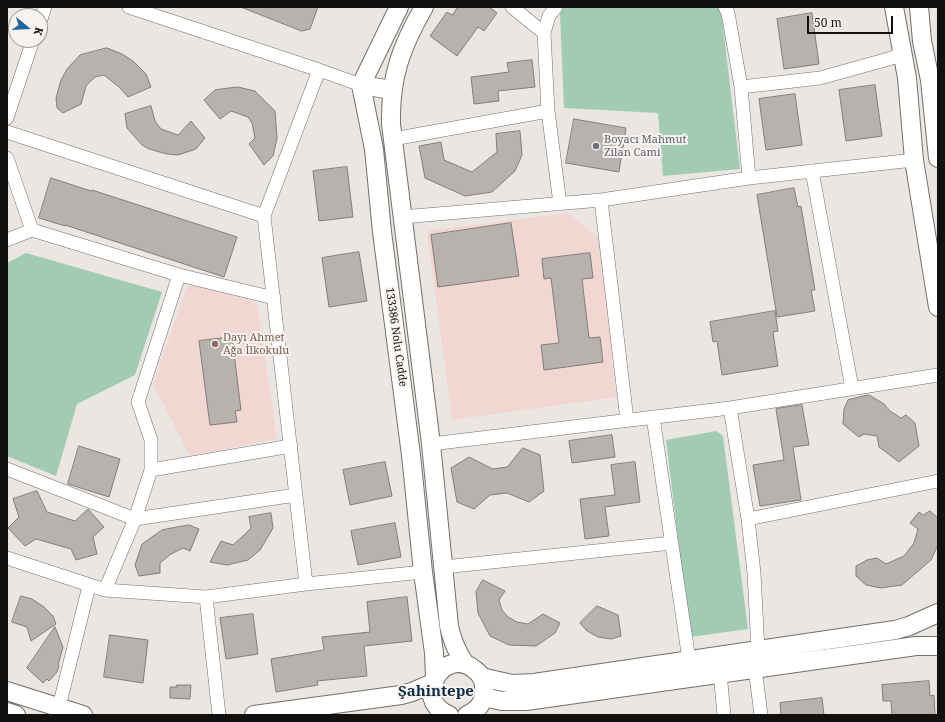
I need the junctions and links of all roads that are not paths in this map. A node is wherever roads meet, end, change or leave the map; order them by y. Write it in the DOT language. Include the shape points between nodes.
graph roads {
  1 [pos="130,7"];
  2 [pos="399,7"];
  3 [pos="424,7"];
  4 [pos="512,7"];
  5 [pos="556,7"];
  6 [pos="725,7"];
  7 [pos="894,7"];
  8 [pos="898,7"];
  9 [pos="911,7"];
  10 [pos="919,7"];
  11 [pos="544,33"];
  12 [pos="31,48"];
  13 [pos="902,53"];
  14 [pos="938,62"];
  15 [pos="318,70"];
  16 [pos="930,80"];
  17 [pos="361,85"];
  18 [pos="741,87"];
  19 [pos="392,90"];
  20 [pos="10,100"];
  21 [pos="548,111"];
  22 [pos="7,118"];
  23 [pos="7,132"];
  24 [pos="393,139"];
  25 [pos="7,158"];
  26 [pos="938,158"];
  27 [pos="914,160"];
  28 [pos="812,171"];
  29 [pos="749,178"];
  30 [pos="602,200"];
  31 [pos="560,204"];
  32 [pos="264,216"];
  33 [pos="402,217"];
  34 [pos="32,230"];
  35 [pos="7,240"];
  36 [pos="179,275"];
  37 [pos="274,298"];
  38 [pos="938,307"];
  39 [pos="938,375"];
  40 [pos="852,388"];
  41 [pos="730,408"];
  42 [pos="653,417"];
  43 [pos="627,420"];
  44 [pos="431,444"];
  45 [pos="291,446"];
  46 [pos="7,469"];
  47 [pos="151,470"];
  48 [pos="938,481"];
  49 [pos="296,495"];
  50 [pos="135,519"];
  51 [pos="748,519"];
  52 [pos="672,543"];
  53 [pos="7,558"];
  54 [pos="444,567"];
  55 [pos="423,572"];
  56 [pos="306,584"];
  57 [pos="89,586"];
  58 [pos="105,590"];
  59 [pos="206,597"];
  60 [pos="938,613"];
  61 [pos="938,646"];
  62 [pos="758,650"];
  63 [pos="689,660"];
  64 [pos="465,664"];
  65 [pos="755,668"];
  66 [pos="720,673"];
  67 [pos="481,677"];
  68 [pos="434,680"];
  69 [pos="7,691"];
  70 [pos="484,697"];
  71 [pos="59,707"];
  72 [pos="329,710"];
  73 [pos="7,712"];
  74 [pos="440,714"];
  75 [pos="470,714"];
  76 [pos="16,715"];
  77 [pos="83,715"];
  78 [pos="219,715"];
  79 [pos="254,715"];
  80 [pos="724,715"];
  81 [pos="761,715"];
  1 -- 15 [label="street"];
  2 -- 17 [label="street"];
  3 -- 19 [label="street, 133386 Nolu Cadde" via="403,49"];
  4 -- 11 [label="street"];
  5 -- 11 [label="street" via="549,16"];
  6 -- 18 [label="street"];
  7 -- 13 [label="street"];
  8 -- 9 [label="street"];
  10 -- 16 [label="street"];
  11 -- 21 [label="street"];
  12 -- 20 [label="street"];
  13 -- 18 [label="street" via="820,78"];
  13 -- 27 [label="street" via="907,78"];
  14 -- 16 [label="street"];
  15 -- 17 [label="street"];
  15 -- 32 [label="street"];
  16 -- 26 [label="street"];
  17 -- 19 [label="street"];
  17 -- 55 [label="street, 133386 Nolu Cadde" via="374,149"];
  18 -- 29 [label="street"];
  19 -- 24 [label="street, 133386 Nolu Cadde"];
  20 -- 22 [label="street"];
  21 -- 24 [label="street"];
  21 -- 31 [label="street"];
  23 -- 32 [label="street"];
  24 -- 33 [label="street, 133386 Nolu Cadde"];
  25 -- 34 [label="street"];
  27 -- 28 [label="street"];
  27 -- 38 [label="street"];
  28 -- 29 [label="street"];
  28 -- 40 [label="street"];
  29 -- 30 [label="street"];
  30 -- 31 [label="street"];
  30 -- 43 [label="street"];
  31 -- 33 [label="street"];
  32 -- 37 [label="street"];
  33 -- 44 [label="street, 133386 Nolu Cadde"];
  34 -- 35 [label="street"];
  34 -- 36 [label="street"];
  36 -- 37 [label="street"];
  36 -- 47 [label="street" via="138,402 151,440"];
  37 -- 45 [label="street"];
  39 -- 40 [label="street"];
  40 -- 41 [label="street"];
  41 -- 42 [label="street"];
  41 -- 51 [label="street"];
  42 -- 43 [label="street"];
  42 -- 52 [label="street"];
  43 -- 44 [label="street"];
  44 -- 54 [label="street, 133386 Nolu Cadde"];
  45 -- 47 [label="street"];
  45 -- 49 [label="street"];
  46 -- 50 [label="street"];
  47 -- 50 [label="street"];
  48 -- 51 [label="street"];
  49 -- 50 [label="street"];
  49 -- 56 [label="street"];
  50 -- 58 [label="street"];
  51 -- 62 [label="street"];
  52 -- 54 [label="street"];
  52 -- 63 [label="street"];
  53 -- 57 [label="street"];
  54 -- 64 [label="street, 133386 Nolu Cadde" via="452,641"];
  55 -- 56 [label="street"];
  55 -- 68 [label="street, 133386 Nolu Cadde" via="434,654"];
  56 -- 59 [label="street"];
  57 -- 58 [label="street"];
  57 -- 71 [label="street"];
  58 -- 59 [label="street"];
  59 -- 78 [label="street"];
  60 -- 62 [label="street" via="895,630"];
  61 -- 65 [label="street" via="916,646"];
  62 -- 63 [label="street"];
  63 -- 67 [label="street" via="522,684"];
  64 -- 67 [label="street" via="472,667"];
  64 -- 68 [label="street" via="452,664 439,671"];
  65 -- 66 [label="street"];
  65 -- 81 [label="street"];
  66 -- 70 [label="street" via="526,701 502,701"];
  66 -- 80 [label="street"];
  67 -- 70 [label="street" via="484,683"];
  68 -- 72 [label="street" via="412,692"];
  68 -- 74 [label="street, 133386 Nolu Cadde" via="432,697"];
  69 -- 71 [label="street"];
  70 -- 75 [label="street" via="481,704"];
  71 -- 77 [label="street"];
  72 -- 79 [label="street"];
  73 -- 76 [label="street"];
}
